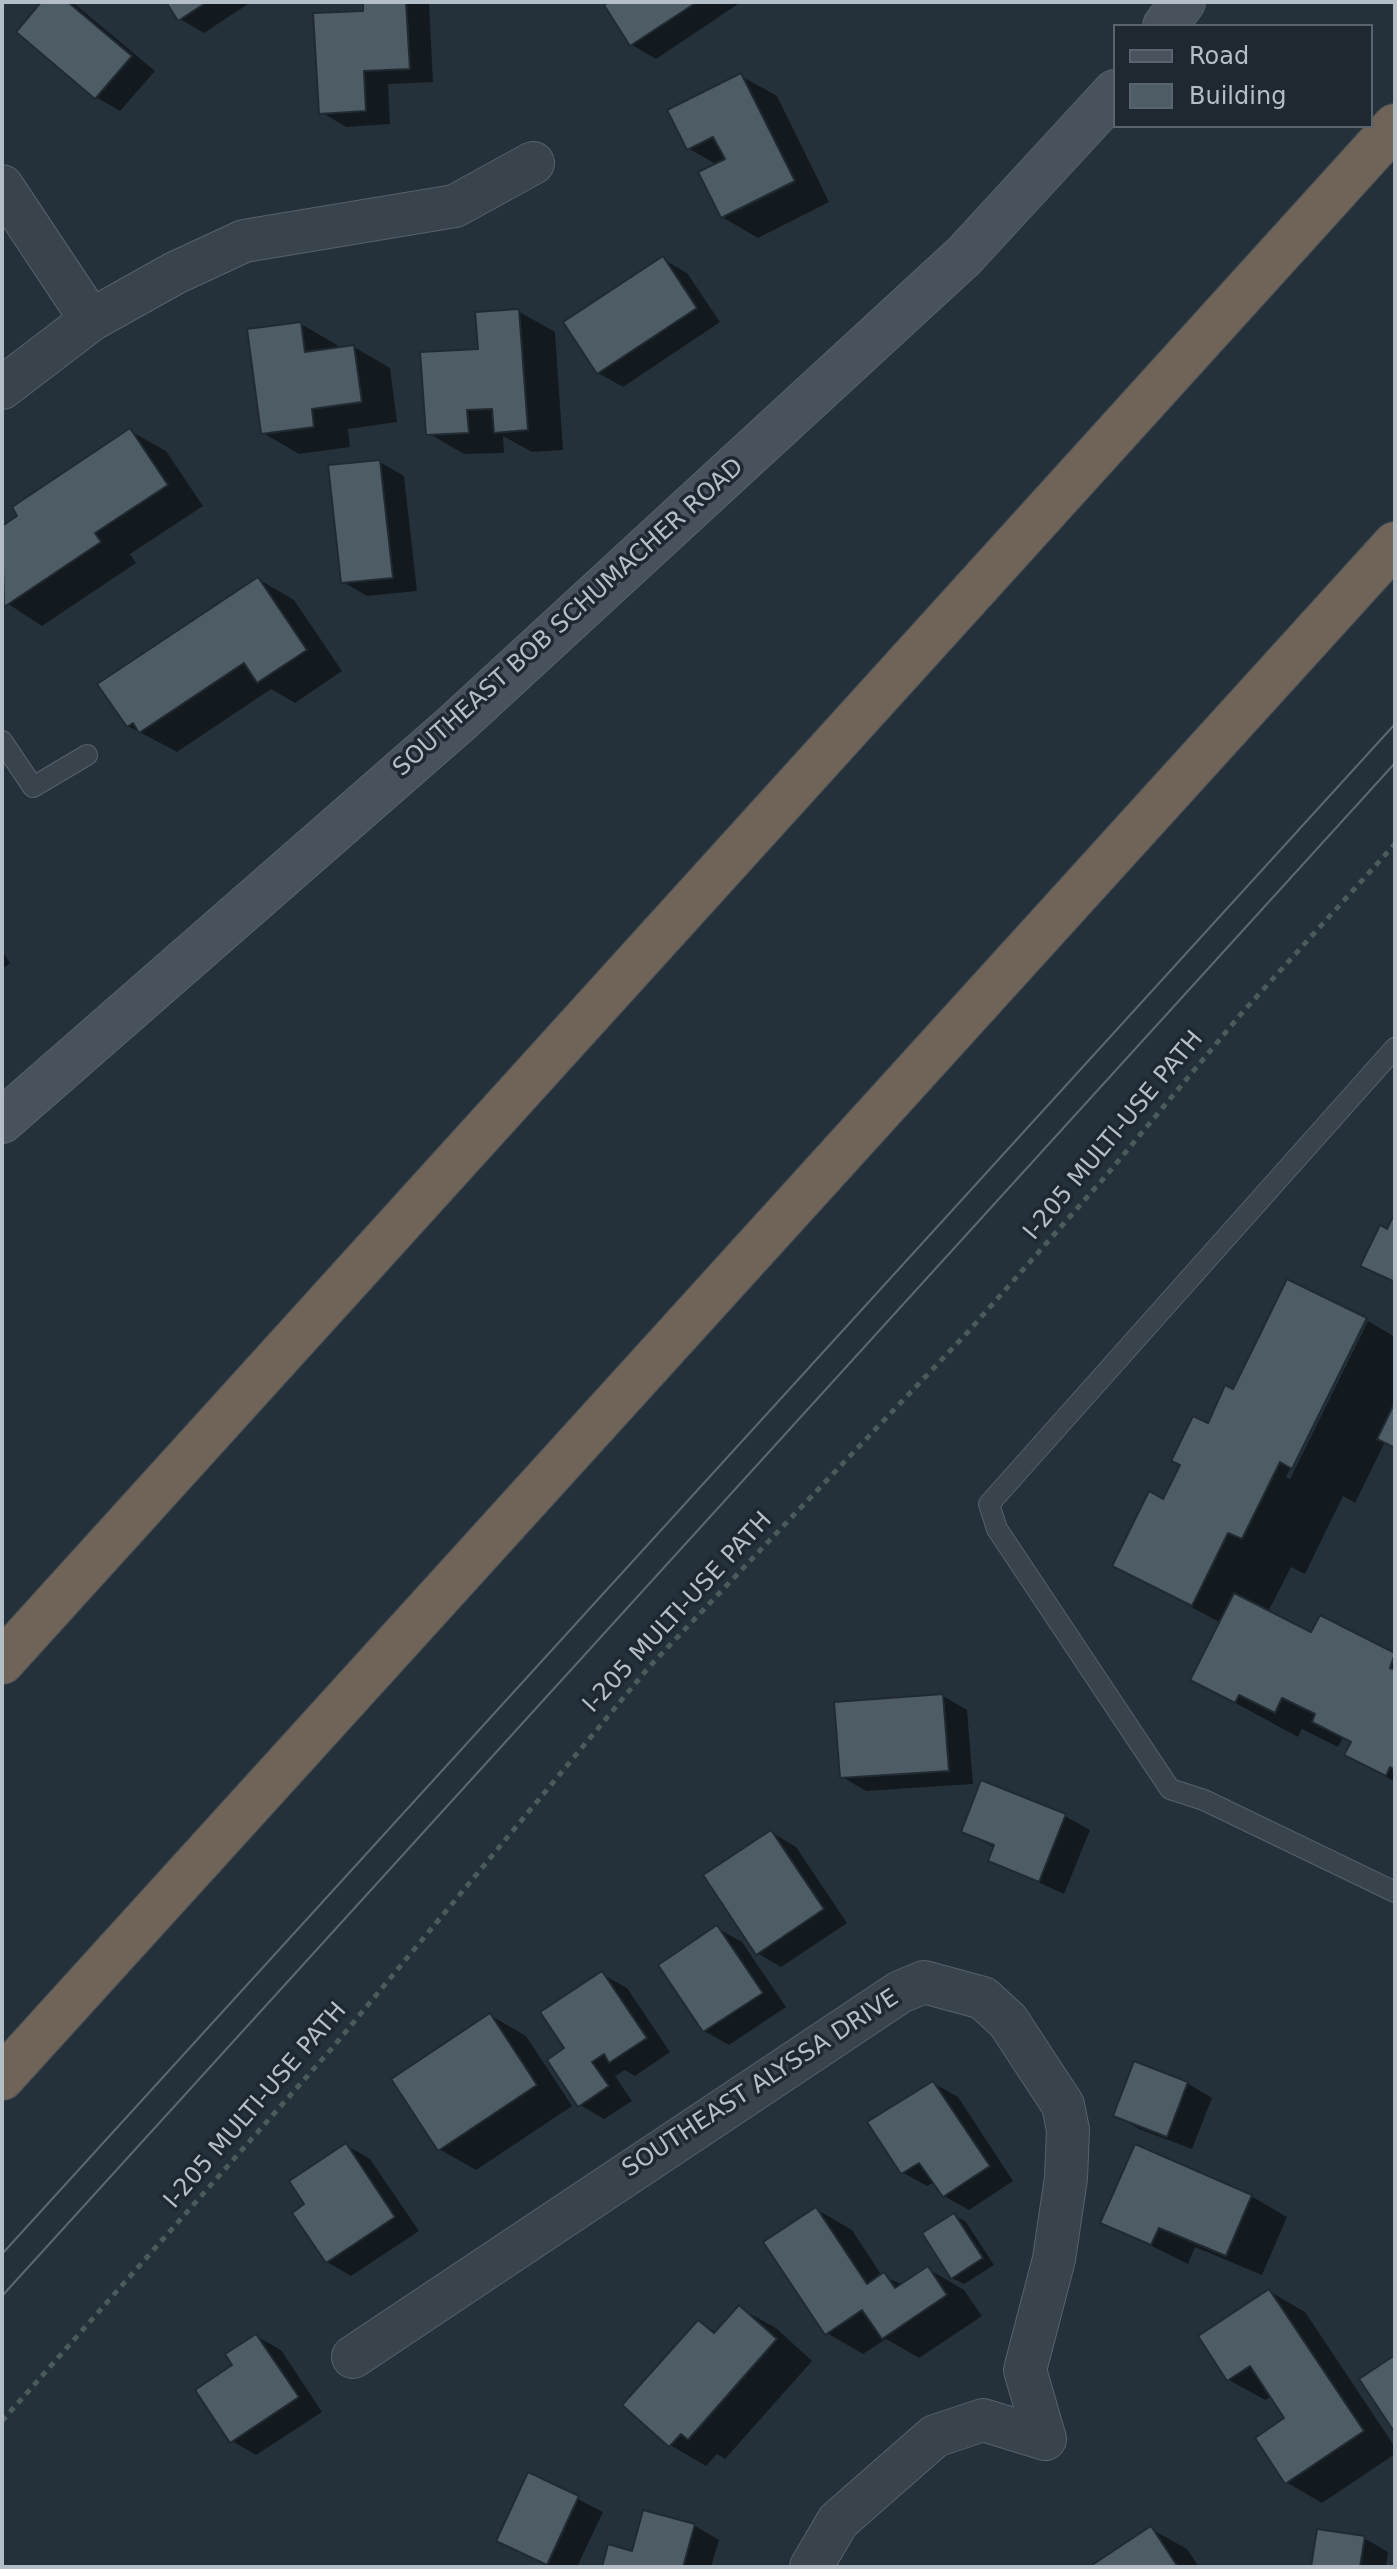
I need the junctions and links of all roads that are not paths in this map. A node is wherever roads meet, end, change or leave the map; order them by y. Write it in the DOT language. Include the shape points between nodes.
graph roads {
  1 [pos="1183,2"];
  2 [pos="1166,24"];
  3 [pos="1113,94"];
  4 [pos="1395,126"];
  5 [pos="533,163"];
  6 [pos="2,186"];
  7 [pos="91,320"];
  8 [pos="2,388"];
  9 [pos="1395,544"];
  10 [pos="2,741"];
  11 [pos="87,755"];
  12 [pos="1395,1048"];
  13 [pos="2,1121"];
  14 [pos="2,1662"];
  15 [pos="1395,1892"];
  16 [pos="2,2078"];
  17 [pos="353,2357"];
  18 [pos="811,2567"];
  1 -- 2 [label="main road"];
  3 -- 13 [label="main road, SOUTHEAST BOB SCHUMACHER ROAD" via="953,266 456,724"];
  4 -- 14 [label="highway"];
  5 -- 7 [label="street" via="455,206 244,241"];
  6 -- 7 [label="street"];
  7 -- 8 [label="street"];
  9 -- 16 [label="highway"];
  10 -- 11 [label="lane" via="33,787"];
  12 -- 15 [label="lane" via="989,1504 997,1529 1170,1789 1204,1800"];
  17 -- 18 [label="street, SOUTHEAST ALYSSA DRIVE" via="900,1992 924,1982 983,1998 1008,2021 1063,2105 1068,2130 1054,2259 1025,2370 1045,2439 983,2420 935,2436 838,2521"];
}
